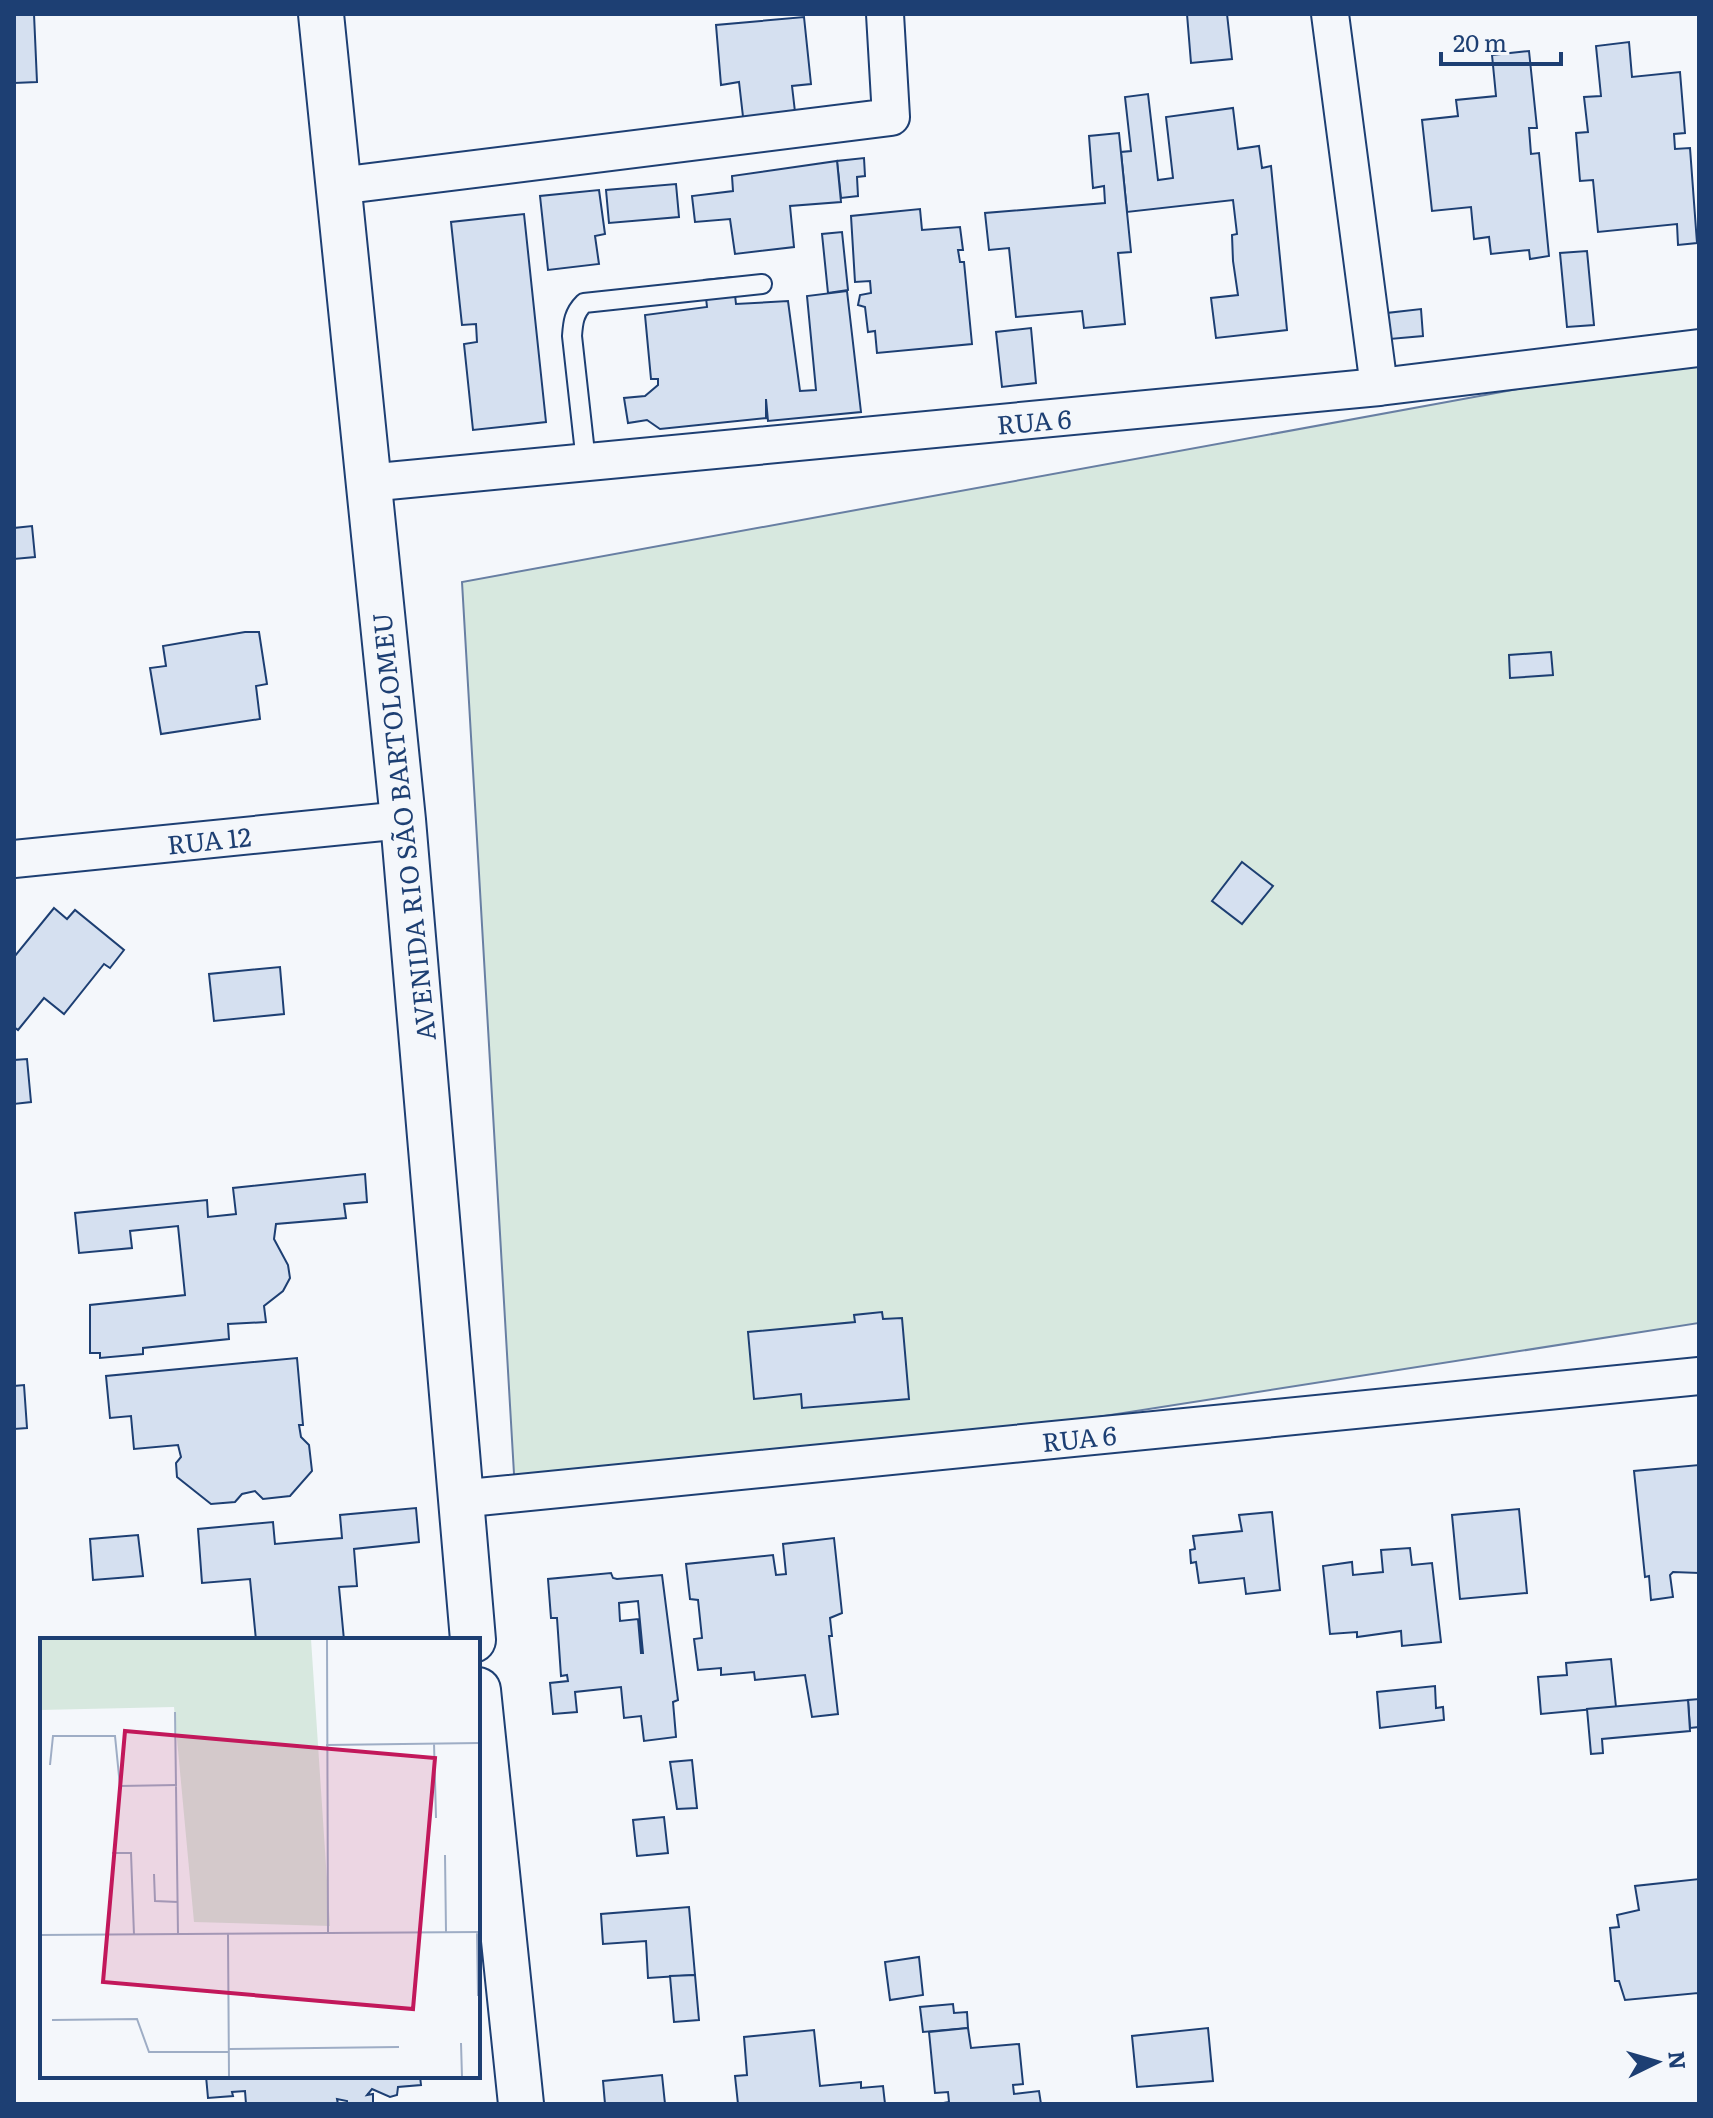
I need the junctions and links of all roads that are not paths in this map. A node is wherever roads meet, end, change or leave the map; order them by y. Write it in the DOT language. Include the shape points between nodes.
graph roads {
  1 [pos="321,14"];
  2 [pos="885,14"];
  3 [pos="1330,14"];
  4 [pos="338,186"];
  5 [pos="762,284"];
  6 [pos="1699,348"];
  7 [pos="1379,387"];
  8 [pos="586,462"];
  9 [pos="367,483"];
  10 [pos="403,820"];
  11 [pos="14,859"];
  12 [pos="1699,1376"];
  13 [pos="458,1499"];
  14 [pos="473,1638"];
  15 [pos="480,1709"];
  16 [pos="521,2104"];
  1 -- 4 [label="street, AVENIDA RIO SÃO BARTOLOMEU"];
  2 -- 4 [label="street" via="891,117"];
  3 -- 7 [label="street"];
  4 -- 9 [label="street, AVENIDA RIO SÃO BARTOLOMEU"];
  5 -- 8 [label="lane" via="584,303 579,308 572,336"];
  6 -- 7 [label="street, RUA 6"];
  7 -- 8 [label="street, RUA 6"];
  8 -- 9 [label="street, RUA 6"];
  9 -- 10 [label="street, AVENIDA RIO SÃO BARTOLOMEU"];
  10 -- 11 [label="street, RUA 12"];
  10 -- 13 [label="street, AVENIDA RIO SÃO BARTOLOMEU"];
  12 -- 13 [label="street, RUA 6"];
  13 -- 14 [label="street, AVENIDA RIO SÃO BARTOLOMEU"];
  15 -- 16 [label="street"];
}
